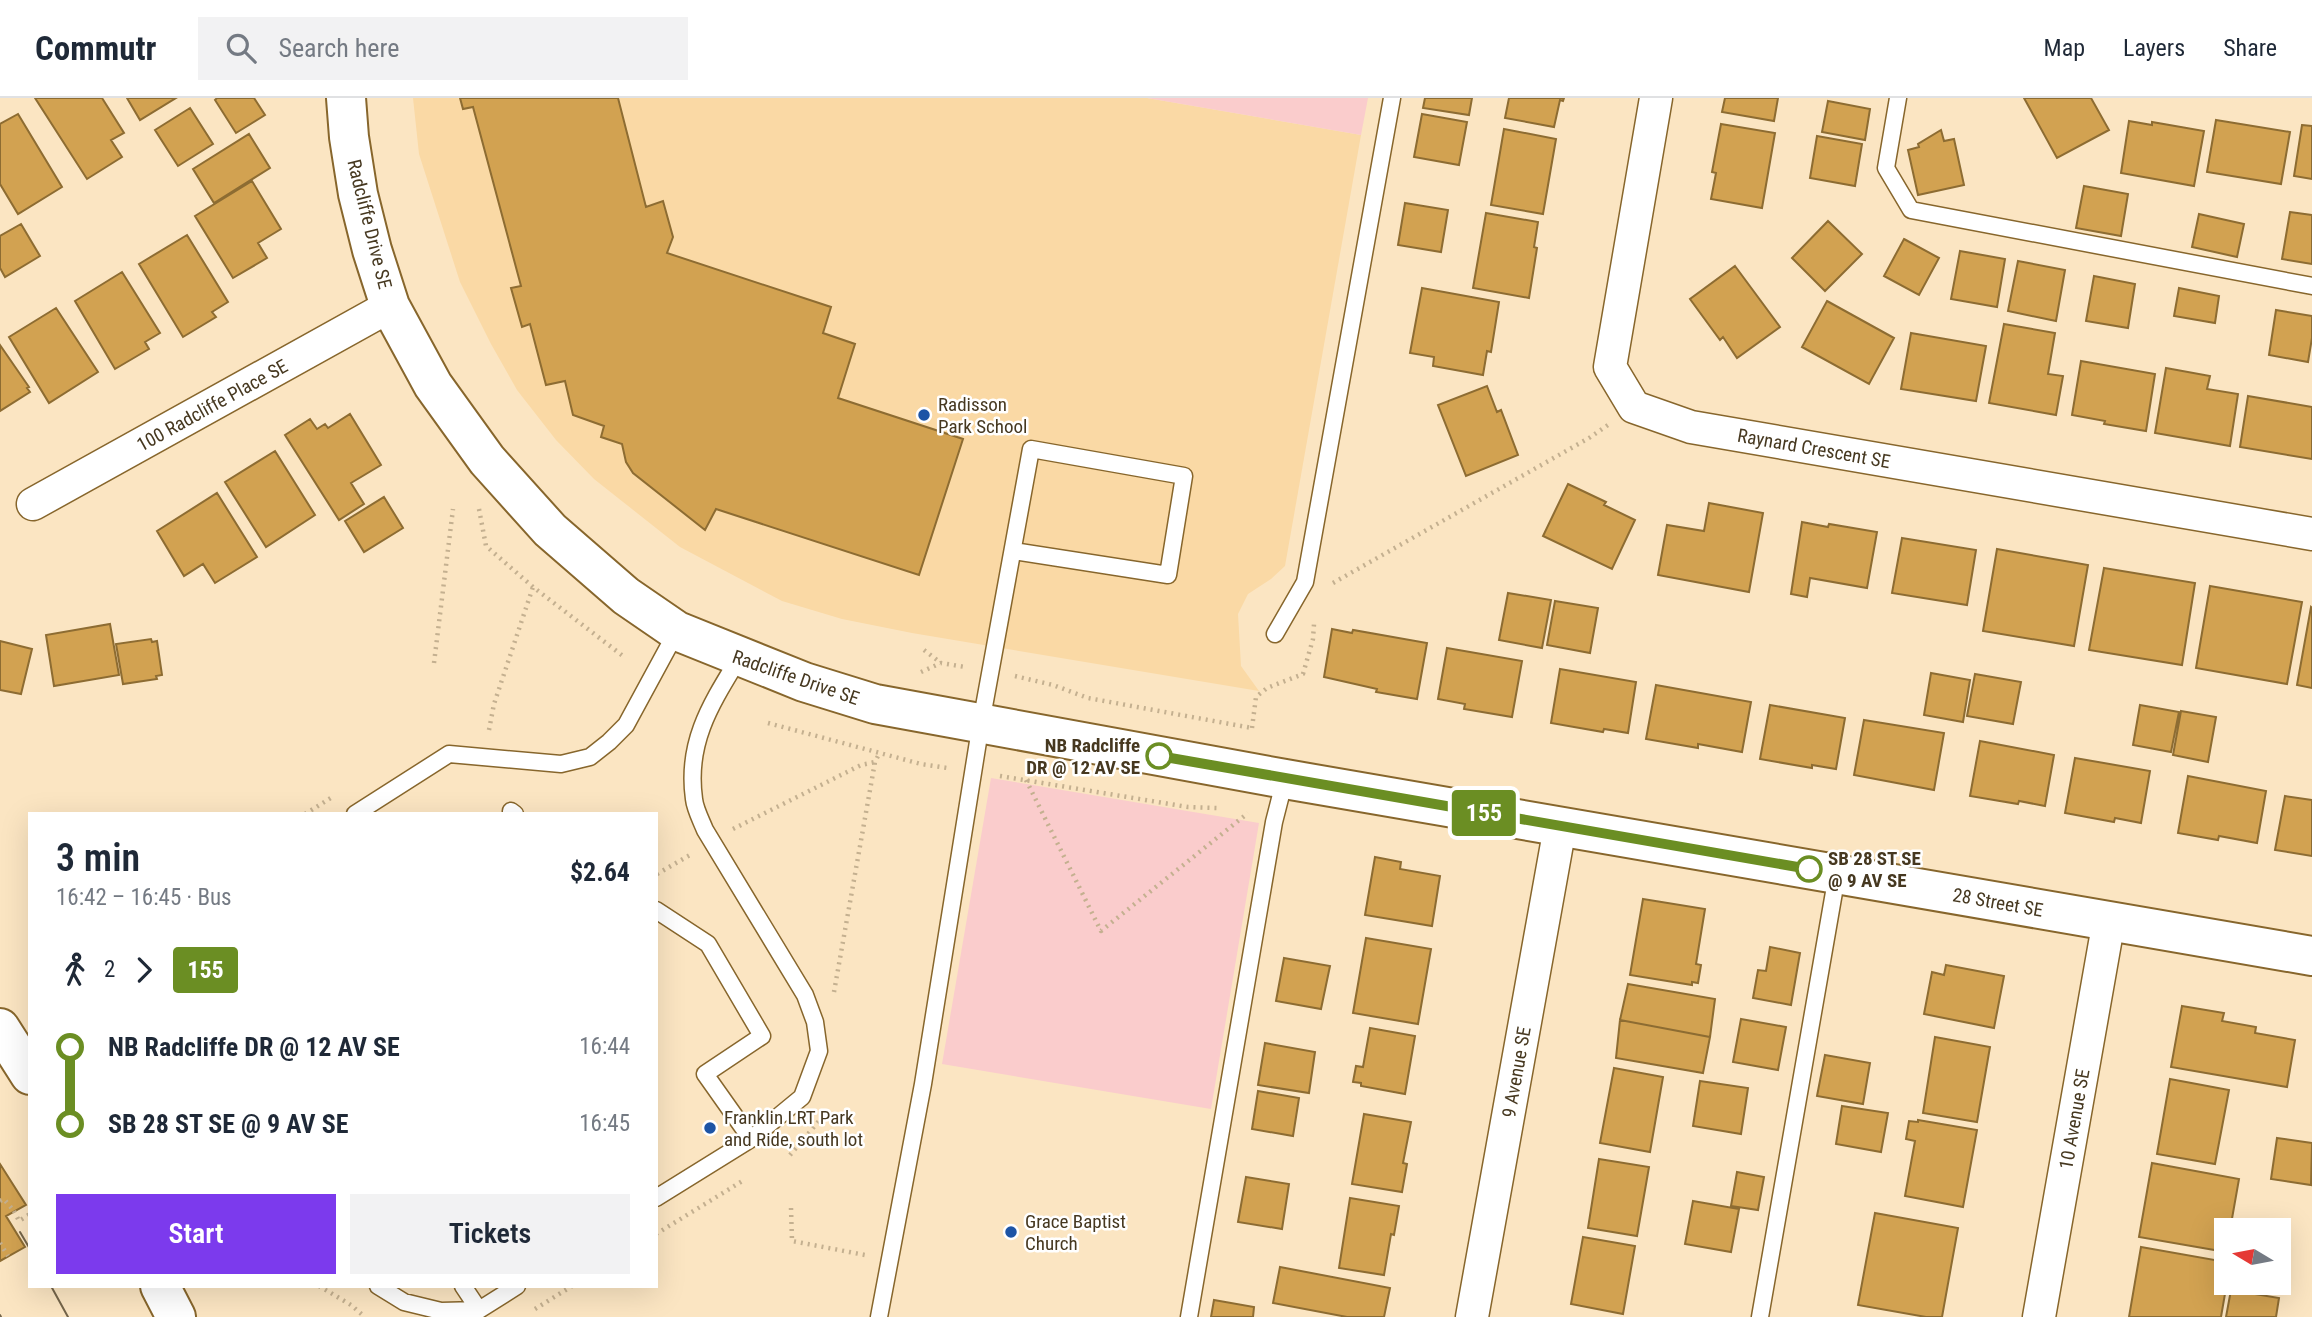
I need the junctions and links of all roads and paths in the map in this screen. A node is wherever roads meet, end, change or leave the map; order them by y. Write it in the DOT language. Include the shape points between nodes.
graph roads {
  1 [pos="346,98"];
  2 [pos="1392,98"];
  3 [pos="1656,98"];
  4 [pos="1898,98"];
  5 [pos="2312,286"];
  6 [pos="390,306"];
  7 [pos="1634,407"];
  8 [pos="33,504"];
  9 [pos="453,509"];
  10 [pos="2312,534"];
  11 [pos="486,546"];
  12 [pos="1014,551"];
  13 [pos="533,587"];
  14 [pos="1327,591"];
  15 [pos="1314,617"];
  16 [pos="677,631"];
  17 [pos="1275,634"];
  18 [pos="925,650"];
  19 [pos="623,656"];
  20 [pos="738,658"];
  21 [pos="434,663"];
  22 [pos="941,663"];
  23 [pos="768,723"];
  24 [pos="981,723"];
  25 [pos="1252,728"];
  26 [pos="483,758"];
  27 [pos="876,762"];
  28 [pos="1285,779"];
  29 [pos="1026,780"];
  30 [pos="1104,792"];
  31 [pos="1226,809"];
  32 [pos="1239,809"];
  33 [pos="358,812"];
  34 [pos="1560,827"];
  35 [pos="732,830"];
  36 [pos="693,853"];
  37 [pos="658,873"];
  38 [pos="1837,874"];
  39 [pos="658,911"];
  40 [pos="2109,920"];
  41 [pos="2312,957"];
  42 [pos="834,989"];
  43 [pos="0,1028"];
  44 [pos="28,1072"];
  45 [pos="751,1139"];
  46 [pos="744,1180"];
  47 [pos="658,1197"];
  48 [pos="0,1201"];
  49 [pos="790,1208"];
  50 [pos="28,1215"];
  51 [pos="658,1233"];
  52 [pos="0,1243"];
  53 [pos="8,1256"];
  54 [pos="890,1259"];
  55 [pos="161,1288"];
  56 [pos="322,1288"];
  57 [pos="381,1288"];
  58 [pos="464,1288"];
  59 [pos="514,1288"];
  60 [pos="569,1288"];
  61 [pos="479,1310"];
  62 [pos="532,1311"];
  63 [pos="176,1317"];
  64 [pos="365,1317"];
  65 [pos="879,1317"];
  66 [pos="1189,1317"];
  67 [pos="1472,1317"];
  68 [pos="1760,1317"];
  69 [pos="2039,1317"];
  1 -- 6 [label="street, Radcliffe Drive SE" via="358,194"];
  2 -- 17 [label="lane" via="1306,582"];
  3 -- 7 [label="street" via="1610,368"];
  4 -- 5 [label="lane" via="1886,168 1911,209"];
  6 -- 8 [label="street, 100 Radcliffe Place SE"];
  6 -- 16 [label="street, Radcliffe Drive SE" via="440,394 517,496 591,568"];
  7 -- 10 [label="street, Raynard Crescent SE" via="1691,427"];
  7 -- 14 [label="path" via="1589,438 1332,583"];
  9 -- 21 [label="path"];
  11 -- 13 [label="path"];
  12 -- 12 [label="lane" via="1031,449 1184,476 1168,575"];
  12 -- 24 [label="lane"];
  13 -- 19 [label="path"];
  13 -- 26 [label="path" via="494,704"];
  15 -- 25 [label="path" via="1303,674 1266,688 1256,697"];
  16 -- 20 [label="street, Radcliffe Drive SE"];
  16 -- 26 [label="lane" via="626,725 590,757 561,764"];
  18 -- 22 [label="path"];
  20 -- 24 [label="street, Radcliffe Drive SE" via="876,705"];
  20 -- 45 [label="lane" via="705,715 693,754 694,801 705,830 805,995 819,1051 802,1097"];
  23 -- 27 [label="path" via="880,752"];
  24 -- 28 [label="street, Radcliffe Drive SE"];
  24 -- 54 [label="lane"];
  26 -- 33 [label="lane" via="449,754"];
  27 -- 35 [label="path" via="861,765"];
  27 -- 42 [label="path"];
  28 -- 34 [label="street, Radcliffe Drive SE"];
  28 -- 66 [label="lane"];
  29 -- 32 [label="path" via="1101,931 1251,810"];
  30 -- 31 [label="path"];
  34 -- 38 [label="street, 28 Street SE"];
  34 -- 67 [label="street, 9 Avenue SE"];
  36 -- 37 [label="path"];
  38 -- 40 [label="street, 28 Street SE"];
  38 -- 68 [label="lane"];
  39 -- 45 [label="lane" via="708,944 762,1036 705,1074"];
  40 -- 41 [label="street, 28 Street SE"];
  40 -- 69 [label="street, 10 Avenue SE"];
  43 -- 44 [label="street"];
  45 -- 47 [label="lane"];
  46 -- 51 [label="path"];
  48 -- 50 [label="path, bridge" via="4,1199 19,1221"];
  49 -- 54 [label="path" via="792,1241"];
  52 -- 53 [label="path"];
  54 -- 65 [label="lane"];
  55 -- 63 [label="street"];
  56 -- 64 [label="path"];
  57 -- 61 [label="lane" via="404,1302 441,1311"];
  58 -- 61 [label="lane"];
  59 -- 61 [label="lane"];
  60 -- 62 [label="path"];
}
